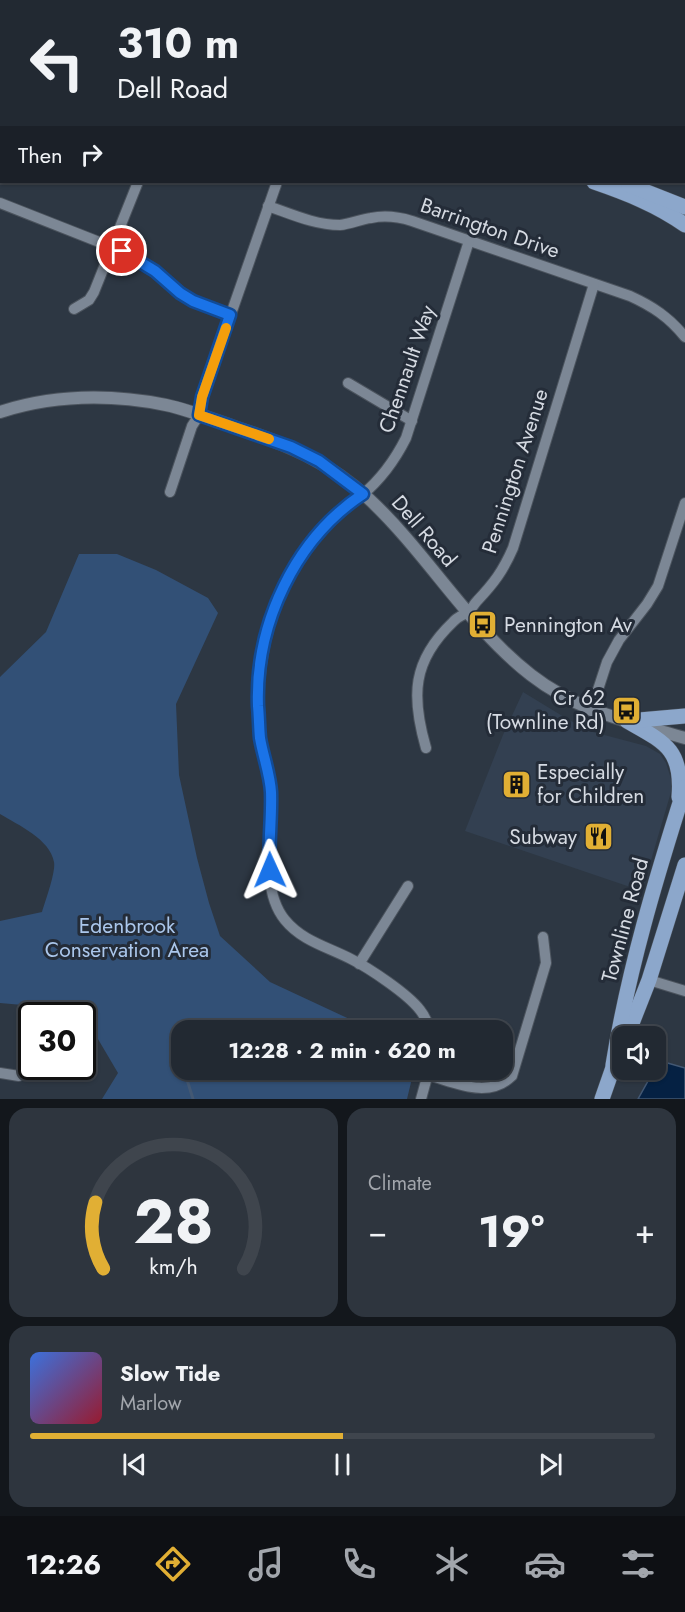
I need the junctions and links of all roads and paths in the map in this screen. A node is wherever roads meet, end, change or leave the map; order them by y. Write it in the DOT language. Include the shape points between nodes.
graph roads {
  1 [pos="138,183"];
  2 [pos="277,183"];
  3 [pos="597,183"];
  4 [pos="622,183"];
  5 [pos="0,203"];
  6 [pos="268,206"];
  7 [pos="685,207"];
  8 [pos="685,225"];
  9 [pos="470,241"];
  10 [pos="112,248"];
  11 [pos="594,284"];
  12 [pos="74,309"];
  13 [pos="230,315"];
  14 [pos="685,337"];
  15 [pos="348,383"];
  16 [pos="0,412"];
  17 [pos="199,415"];
  18 [pos="412,421"];
  19 [pos="170,492"];
  20 [pos="363,494"];
  21 [pos="685,504"];
  22 [pos="468,611"];
  23 [pos="591,711"];
  24 [pos="685,716"];
  25 [pos="627,721"];
  26 [pos="685,738"];
  27 [pos="426,748"];
  28 [pos="685,787"];
  29 [pos="678,810"];
  30 [pos="685,865"];
  31 [pos="408,886"];
  32 [pos="543,937"];
  33 [pos="359,964"];
  34 [pos="649,980"];
  35 [pos="685,991"];
  36 [pos="425,1020"];
  37 [pos="619,1026"];
  38 [pos="631,1026"];
  39 [pos="612,1068"];
  40 [pos="0,1073"];
  41 [pos="513,1073"];
  42 [pos="18,1076"];
  43 [pos="427,1080"];
  44 [pos="452,1080"];
  45 [pos="507,1080"];
  46 [pos="421,1099"];
  47 [pos="602,1099"];
  1 -- 10 [label="street"];
  2 -- 6 [label="street"];
  3 -- 8 [label="main road" via="632,195"];
  4 -- 7 [label="main road"];
  5 -- 10 [label="street"];
  6 -- 9 [label="street, Barrington Drive" via="329,224 399,217"];
  6 -- 13 [label="street"];
  9 -- 11 [label="street, Barrington Drive"];
  9 -- 18 [label="street, Chennault Way"];
  10 -- 12 [label="street" via="89,300"];
  10 -- 13 [label="street" via="147,265 193,301"];
  11 -- 14 [label="street, Barrington Drive" via="648,304"];
  11 -- 22 [label="street, Pennington Avenue" via="513,548 493,585"];
  13 -- 17 [label="street"];
  15 -- 18 [label="street"];
  16 -- 17 [label="street, Dell Road" via="91,397 152,403"];
  17 -- 19 [label="street"];
  17 -- 20 [label="street, Dell Road" via="291,447 319,461"];
  18 -- 20 [label="street, Chennault Way" via="398,454"];
  20 -- 22 [label="street, Dell Road"];
  20 -- 33 [label="street, Chennault Way" via="324,527 287,579 265,640 258,704 260,737 271,789 269,857 276,904 294,930"];
  21 -- 23 [label="street" via="657,586 607,662"];
  22 -- 23 [label="street, Dell Road" via="525,670"];
  22 -- 27 [label="street, Pennington Avenue" via="439,636 421,669 416,706"];
  23 -- 25 [label="street, Dell Road"];
  24 -- 25 [label="main road"];
  25 -- 26 [label="street, Dell Road"];
  25 -- 29 [label="main road" via="663,742 676,761 680,770"];
  28 -- 29 [label="main road, Townline Road"];
  29 -- 37 [label="main road, Townline Road"];
  30 -- 34 [label="main road, Townline Road"];
  31 -- 33 [label="street"];
  32 -- 41 [label="street" via="546,963"];
  33 -- 36 [label="street, Chennault Way" via="420,1010"];
  34 -- 35 [label="street"];
  34 -- 38 [label="main road, Townline Road"];
  39 -- 47 [label="main road, Townline Road"];
  40 -- 42 [label="street"];
  43 -- 46 [label="street"];
  44 -- 45 [label="street" via="487,1090"];
}
